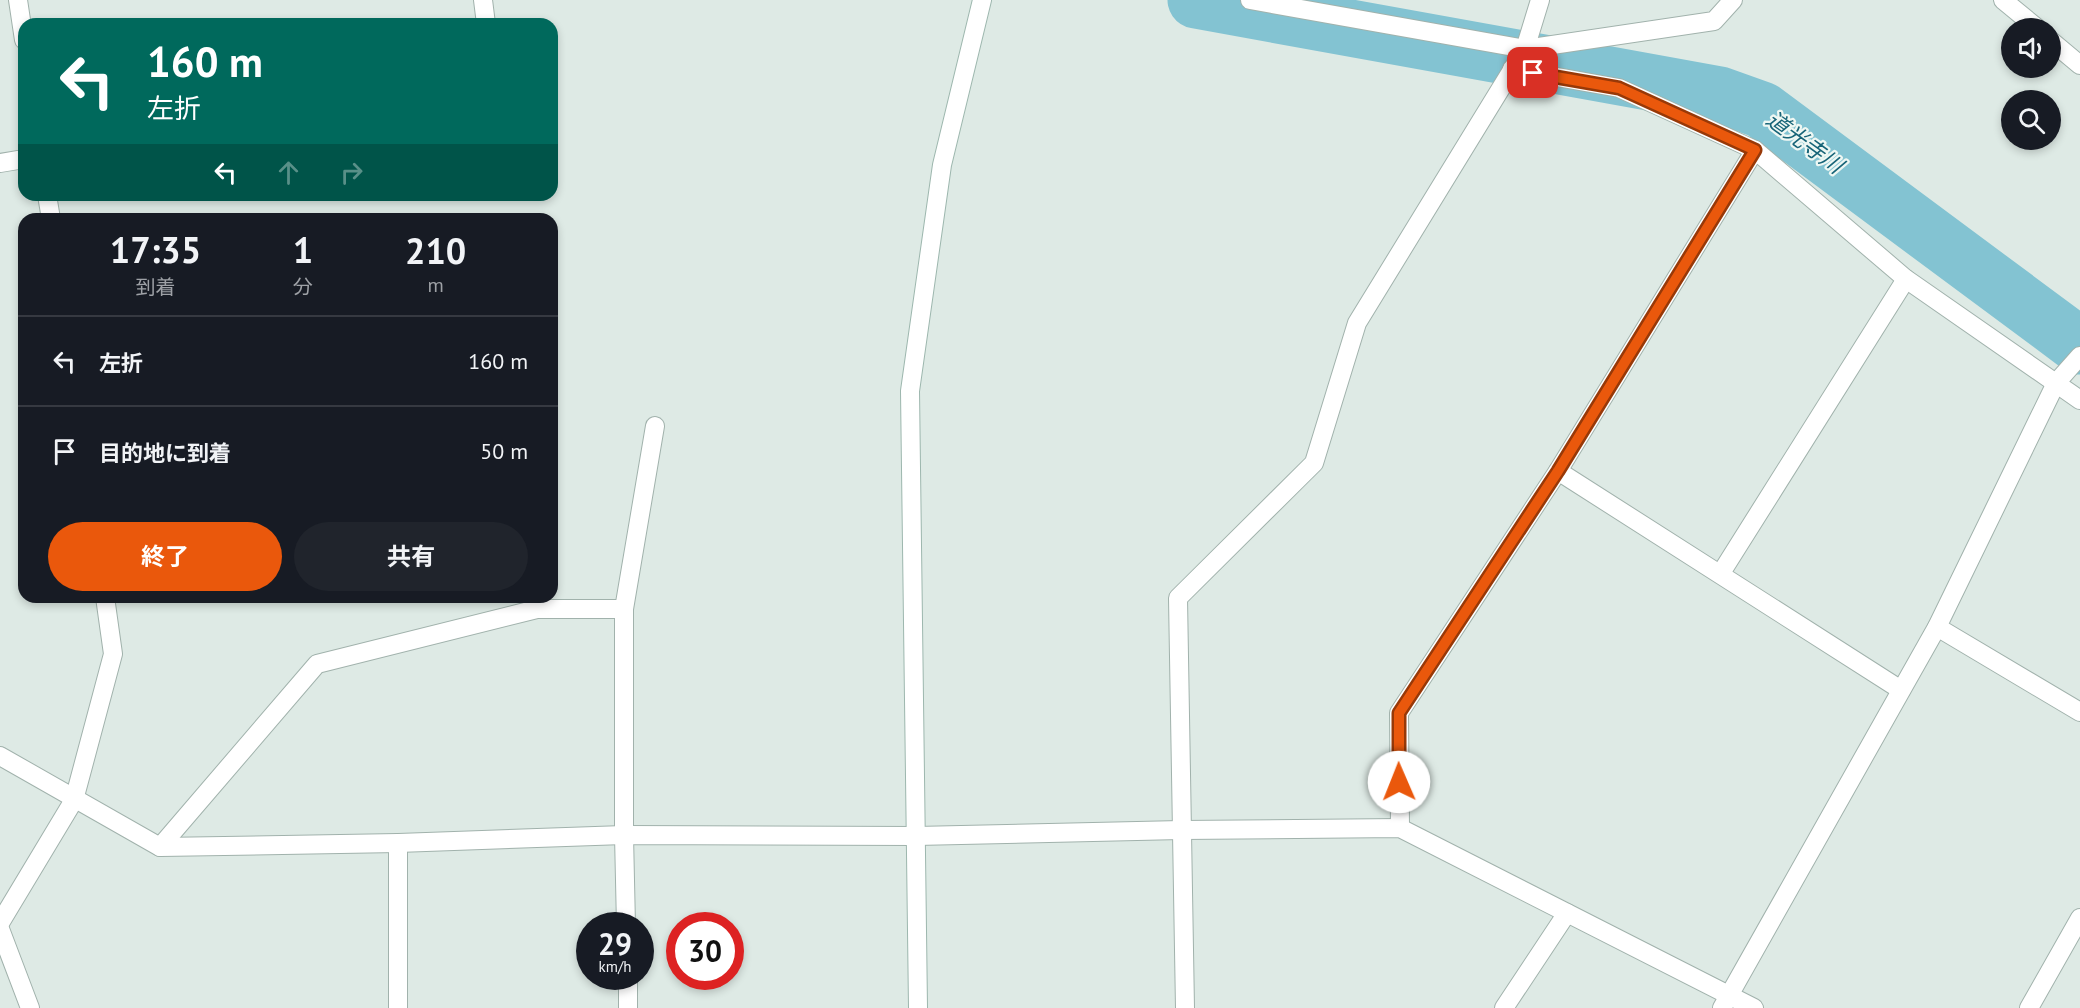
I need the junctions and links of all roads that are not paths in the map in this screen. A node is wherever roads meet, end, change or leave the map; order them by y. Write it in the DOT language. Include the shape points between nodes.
graph roads {
  1 [pos="18,0"];
  2 [pos="483,0"];
  3 [pos="982,0"];
  4 [pos="1540,0"];
  5 [pos="1733,0"];
  6 [pos="2003,0"];
  7 [pos="1255,1"];
  8 [pos="21,18"];
  9 [pos="485,18"];
  10 [pos="2025,18"];
  11 [pos="2061,49"];
  12 [pos="1524,50"];
  13 [pos="2080,65"];
  14 [pos="1512,68"];
  15 [pos="1755,150"];
  16 [pos="18,160"];
  17 [pos="0,163"];
  18 [pos="1906,279"];
  19 [pos="2080,356"];
  20 [pos="2057,382"];
  21 [pos="2080,400"];
  22 [pos="655,426"];
  23 [pos="1558,471"];
  24 [pos="1721,573"];
  25 [pos="106,603"];
  26 [pos="624,609"];
  27 [pos="1937,627"];
  28 [pos="1901,690"];
  29 [pos="2080,712"];
  30 [pos="0,756"];
  31 [pos="74,800"];
  32 [pos="1400,828"];
  33 [pos="1181,830"];
  34 [pos="624,835"];
  35 [pos="916,836"];
  36 [pos="398,843"];
  37 [pos="160,847"];
  38 [pos="626,912"];
  39 [pos="1567,913"];
  40 [pos="2080,918"];
  41 [pos="0,923"];
  42 [pos="0,929"];
  43 [pos="628,990"];
  44 [pos="1726,1002"];
  45 [pos="30,1008"];
  46 [pos="398,1008"];
  47 [pos="628,1008"];
  48 [pos="918,1008"];
  49 [pos="1185,1008"];
  50 [pos="1504,1008"];
  51 [pos="1754,1008"];
  52 [pos="2029,1008"];
  1 -- 8 [label="street"];
  2 -- 9 [label="street"];
  3 -- 35 [label="street" via="942,165 910,391"];
  4 -- 12 [label="street"];
  5 -- 12 [label="street" via="1714,21"];
  6 -- 10 [label="street"];
  7 -- 12 [label="street"];
  11 -- 13 [label="street"];
  12 -- 14 [label="street"];
  14 -- 15 [label="street" via="1619,88"];
  14 -- 33 [label="street" via="1357,323 1314,463 1178,598"];
  15 -- 18 [label="street"];
  15 -- 23 [label="street"];
  16 -- 17 [label="street"];
  18 -- 20 [label="street"];
  18 -- 24 [label="street"];
  19 -- 20 [label="street"];
  20 -- 21 [label="street"];
  20 -- 27 [label="street"];
  22 -- 26 [label="street"];
  23 -- 24 [label="street"];
  23 -- 32 [label="street" via="1399,713"];
  24 -- 28 [label="street"];
  25 -- 31 [label="street" via="113,654"];
  26 -- 34 [label="street"];
  26 -- 37 [label="street" via="537,609 317,664"];
  27 -- 28 [label="street"];
  27 -- 29 [label="street"];
  28 -- 44 [label="street"];
  30 -- 31 [label="street"];
  31 -- 37 [label="street"];
  31 -- 41 [label="street"];
  32 -- 33 [label="street"];
  32 -- 39 [label="street"];
  33 -- 35 [label="street"];
  33 -- 49 [label="street"];
  34 -- 35 [label="street"];
  34 -- 36 [label="street"];
  34 -- 38 [label="street"];
  35 -- 48 [label="street"];
  36 -- 37 [label="street"];
  36 -- 46 [label="street"];
  39 -- 44 [label="street"];
  39 -- 50 [label="street"];
  40 -- 52 [label="street"];
  42 -- 45 [label="street"];
  43 -- 47 [label="street"];
  44 -- 51 [label="street"];
}
